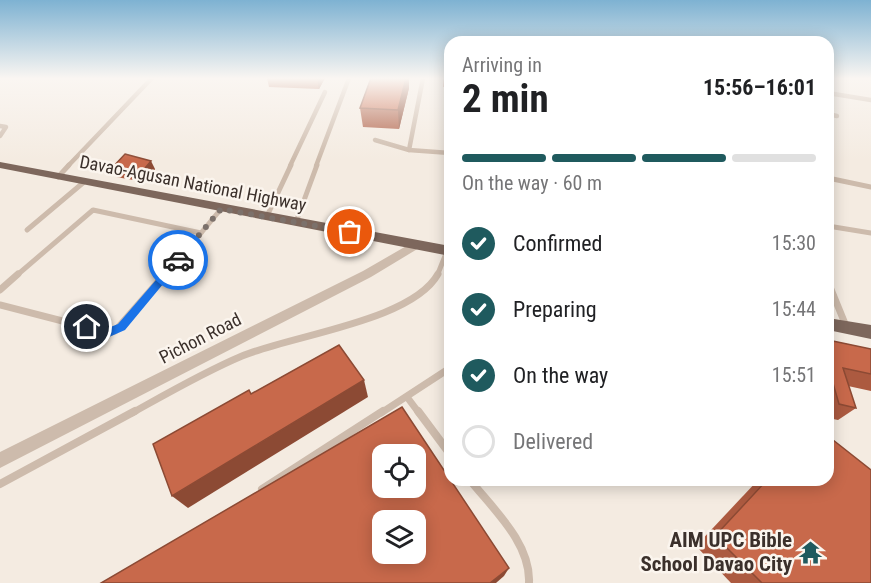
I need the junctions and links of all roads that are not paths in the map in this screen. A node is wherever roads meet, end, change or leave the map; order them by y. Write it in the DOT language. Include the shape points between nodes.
graph roads {
  1 [pos="126,105"];
  2 [pos="319,105"];
  3 [pos="340,105"];
  4 [pos="418,105"];
  5 [pos="834,115"];
  6 [pos="837,116"];
  7 [pos="0,126"];
  8 [pos="0,136"];
  9 [pos="375,140"];
  10 [pos="409,150"];
  11 [pos="444,153"];
  12 [pos="0,165"];
  13 [pos="58,177"];
  14 [pos="834,179"];
  15 [pos="84,182"];
  16 [pos="871,187"];
  17 [pos="221,209"];
  18 [pos="267,216"];
  19 [pos="296,222"];
  20 [pos="834,227"];
  21 [pos="27,230"];
  22 [pos="201,233"];
  23 [pos="871,233"];
  24 [pos="415,245"];
  25 [pos="444,250"];
  26 [pos="444,262"];
  27 [pos="0,290"];
  28 [pos="834,297"];
  29 [pos="0,305"];
  30 [pos="834,325"];
  31 [pos="847,328"];
  32 [pos="871,332"];
  33 [pos="444,372"];
  34 [pos="407,397"];
  35 [pos="444,446"];
  36 [pos="0,460"];
  37 [pos="0,484"];
  38 [pos="475,486"];
  39 [pos="250,497"];
  40 [pos="529,583"];
  1 -- 13 [label="lane"];
  2 -- 18 [label="lane"];
  3 -- 19 [label="lane"];
  4 -- 10 [label="lane"];
  5 -- 6 [label="lane"];
  7 -- 8 [label="lane" via="6,128"];
  9 -- 10 [label="lane"];
  10 -- 11 [label="lane"];
  12 -- 13 [label="main road, Davao-Agusan National Highway"];
  13 -- 15 [label="main road, Davao-Agusan National Highway"];
  14 -- 16 [label="lane"];
  15 -- 17 [label="main road, Davao-Agusan National Highway"];
  15 -- 21 [label="lane"];
  17 -- 18 [label="main road, Davao-Agusan National Highway"];
  17 -- 22 [label="lane"];
  18 -- 19 [label="main road, Davao-Agusan National Highway"];
  19 -- 24 [label="main road, Davao-Agusan National Highway"];
  20 -- 23 [label="lane"];
  22 -- 27 [label="lane" via="93,210"];
  22 -- 29 [label="lane" via="115,331 109,333"];
  24 -- 25 [label="main road, Davao-Agusan National Highway"];
  24 -- 36 [label="street, Pichon Road" via="367,274"];
  26 -- 37 [label="lane" via="437,277 418,297 388,311 245,355"];
  28 -- 31 [label="lane"];
  30 -- 31 [label="main road"];
  31 -- 32 [label="main road"];
  33 -- 34 [label="lane"];
  34 -- 35 [label="lane"];
  34 -- 39 [label="lane"];
  38 -- 40 [label="lane" via="519,543 528,563"];
}
